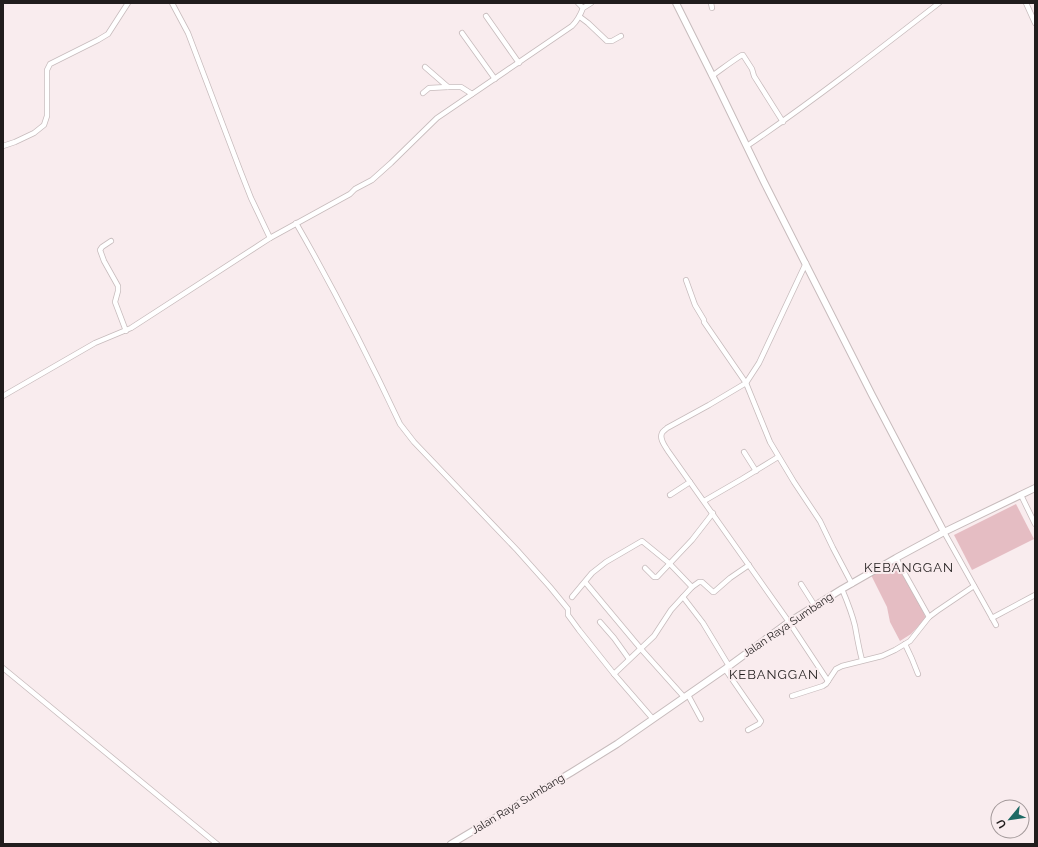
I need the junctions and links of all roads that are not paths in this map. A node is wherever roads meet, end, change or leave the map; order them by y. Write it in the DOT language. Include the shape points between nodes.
graph roads {
  1 [pos="128,3"];
  2 [pos="172,3"];
  3 [pos="578,3"];
  4 [pos="591,3"];
  5 [pos="676,3"];
  6 [pos="711,3"];
  7 [pos="939,3"];
  8 [pos="1026,3"];
  9 [pos="582,8"];
  10 [pos="712,8"];
  11 [pos="486,16"];
  12 [pos="580,17"];
  13 [pos="1034,21"];
  14 [pos="462,33"];
  15 [pos="621,36"];
  16 [pos="519,62"];
  17 [pos="425,67"];
  18 [pos="712,76"];
  19 [pos="495,79"];
  20 [pos="448,88"];
  21 [pos="423,94"];
  22 [pos="472,94"];
  23 [pos="782,122"];
  24 [pos="3,146"];
  25 [pos="747,146"];
  26 [pos="296,223"];
  27 [pos="270,238"];
  28 [pos="111,241"];
  29 [pos="806,263"];
  30 [pos="686,280"];
  31 [pos="126,330"];
  32 [pos="746,383"];
  33 [pos="3,396"];
  34 [pos="744,452"];
  35 [pos="778,457"];
  36 [pos="756,470"];
  37 [pos="690,482"];
  38 [pos="1035,488"];
  39 [pos="670,494"];
  40 [pos="1021,495"];
  41 [pos="704,501"];
  42 [pos="713,513"];
  43 [pos="1035,524"];
  44 [pos="944,532"];
  45 [pos="896,558"];
  46 [pos="669,563"];
  47 [pos="749,565"];
  48 [pos="645,568"];
  49 [pos="585,582"];
  50 [pos="801,584"];
  51 [pos="852,584"];
  52 [pos="974,586"];
  53 [pos="692,588"];
  54 [pos="842,590"];
  55 [pos="1035,595"];
  56 [pos="683,597"];
  57 [pos="572,598"];
  58 [pos="815,606"];
  59 [pos="929,617"];
  60 [pos="992,618"];
  61 [pos="600,622"];
  62 [pos="789,622"];
  63 [pos="996,625"];
  64 [pos="905,644"];
  65 [pos="641,649"];
  66 [pos="629,659"];
  67 [pos="862,660"];
  68 [pos="727,667"];
  69 [pos="3,668"];
  70 [pos="614,674"];
  71 [pos="918,674"];
  72 [pos="828,681"];
  73 [pos="686,696"];
  74 [pos="792,696"];
  75 [pos="653,719"];
  76 [pos="702,719"];
  77 [pos="748,730"];
  78 [pos="217,844"];
  79 [pos="451,844"];
  1 -- 24 [label="street" via="108,34 50,64 47,70 47,116 44,125 34,133"];
  2 -- 27 [label="street" via="188,33 251,198"];
  3 -- 9 [label="street"];
  4 -- 9 [label="street"];
  5 -- 18 [label="street"];
  6 -- 10 [label="street"];
  7 -- 23 [label="street"];
  8 -- 13 [label="street"];
  9 -- 12 [label="street"];
  11 -- 16 [label="street"];
  12 -- 15 [label="street" via="607,41"];
  12 -- 16 [label="street" via="572,26"];
  14 -- 19 [label="street"];
  16 -- 19 [label="street"];
  17 -- 20 [label="street"];
  18 -- 23 [label="street" via="743,55"];
  18 -- 25 [label="street"];
  19 -- 22 [label="street"];
  20 -- 21 [label="street" via="429,88"];
  20 -- 22 [label="street" via="461,88"];
  22 -- 26 [label="street" via="437,118 372,180"];
  23 -- 25 [label="street"];
  25 -- 29 [label="street"];
  26 -- 27 [label="street"];
  26 -- 70 [label="street" via="341,305 401,425 568,609 568,615"];
  27 -- 31 [label="street"];
  28 -- 31 [label="street" via="100,250 118,286 116,302"];
  29 -- 32 [label="street" via="759,363"];
  29 -- 44 [label="street"];
  30 -- 32 [label="street" via="704,322"];
  31 -- 33 [label="street" via="95,343"];
  32 -- 35 [label="street"];
  32 -- 37 [label="street" via="667,428 662,434 662,442"];
  34 -- 36 [label="street"];
  35 -- 36 [label="street"];
  35 -- 51 [label="street" via="820,521"];
  36 -- 41 [label="street"];
  37 -- 39 [label="street"];
  37 -- 41 [label="street"];
  38 -- 40 [label="street, Jalan Raya Sumbang"];
  40 -- 43 [label="street"];
  40 -- 44 [label="street, Jalan Raya Sumbang"];
  41 -- 42 [label="street"];
  42 -- 46 [label="street" via="692,540"];
  42 -- 47 [label="street"];
  44 -- 45 [label="street, Jalan Raya Sumbang"];
  44 -- 52 [label="street"];
  45 -- 51 [label="street, Jalan Raya Sumbang"];
  45 -- 59 [label="street"];
  46 -- 48 [label="street" via="656,577"];
  46 -- 49 [label="street" via="640,542 606,562"];
  46 -- 53 [label="street"];
  47 -- 53 [label="street" via="714,592 701,582"];
  47 -- 62 [label="street"];
  49 -- 57 [label="street"];
  49 -- 65 [label="street"];
  50 -- 58 [label="street"];
  51 -- 54 [label="street, Jalan Raya Sumbang"];
  52 -- 59 [label="street"];
  52 -- 60 [label="street"];
  53 -- 56 [label="street"];
  54 -- 58 [label="street, Jalan Raya Sumbang"];
  54 -- 67 [label="street" via="855,625"];
  55 -- 60 [label="street"];
  56 -- 65 [label="street"];
  56 -- 68 [label="street" via="708,629"];
  58 -- 62 [label="street, Jalan Raya Sumbang"];
  59 -- 64 [label="street"];
  60 -- 63 [label="street"];
  61 -- 66 [label="street"];
  62 -- 68 [label="street, Jalan Raya Sumbang"];
  62 -- 72 [label="street"];
  64 -- 67 [label="street" via="882,656"];
  64 -- 71 [label="street"];
  65 -- 66 [label="street"];
  65 -- 73 [label="street"];
  66 -- 70 [label="street"];
  67 -- 72 [label="street" via="836,669"];
  68 -- 73 [label="street, Jalan Raya Sumbang"];
  68 -- 77 [label="street" via="761,721"];
  69 -- 78 [label="street"];
  70 -- 75 [label="street"];
  72 -- 74 [label="street" via="823,686"];
  73 -- 75 [label="street, Jalan Raya Sumbang"];
  73 -- 76 [label="street"];
  75 -- 79 [label="street, Jalan Raya Sumbang" via="572,772"];
}
